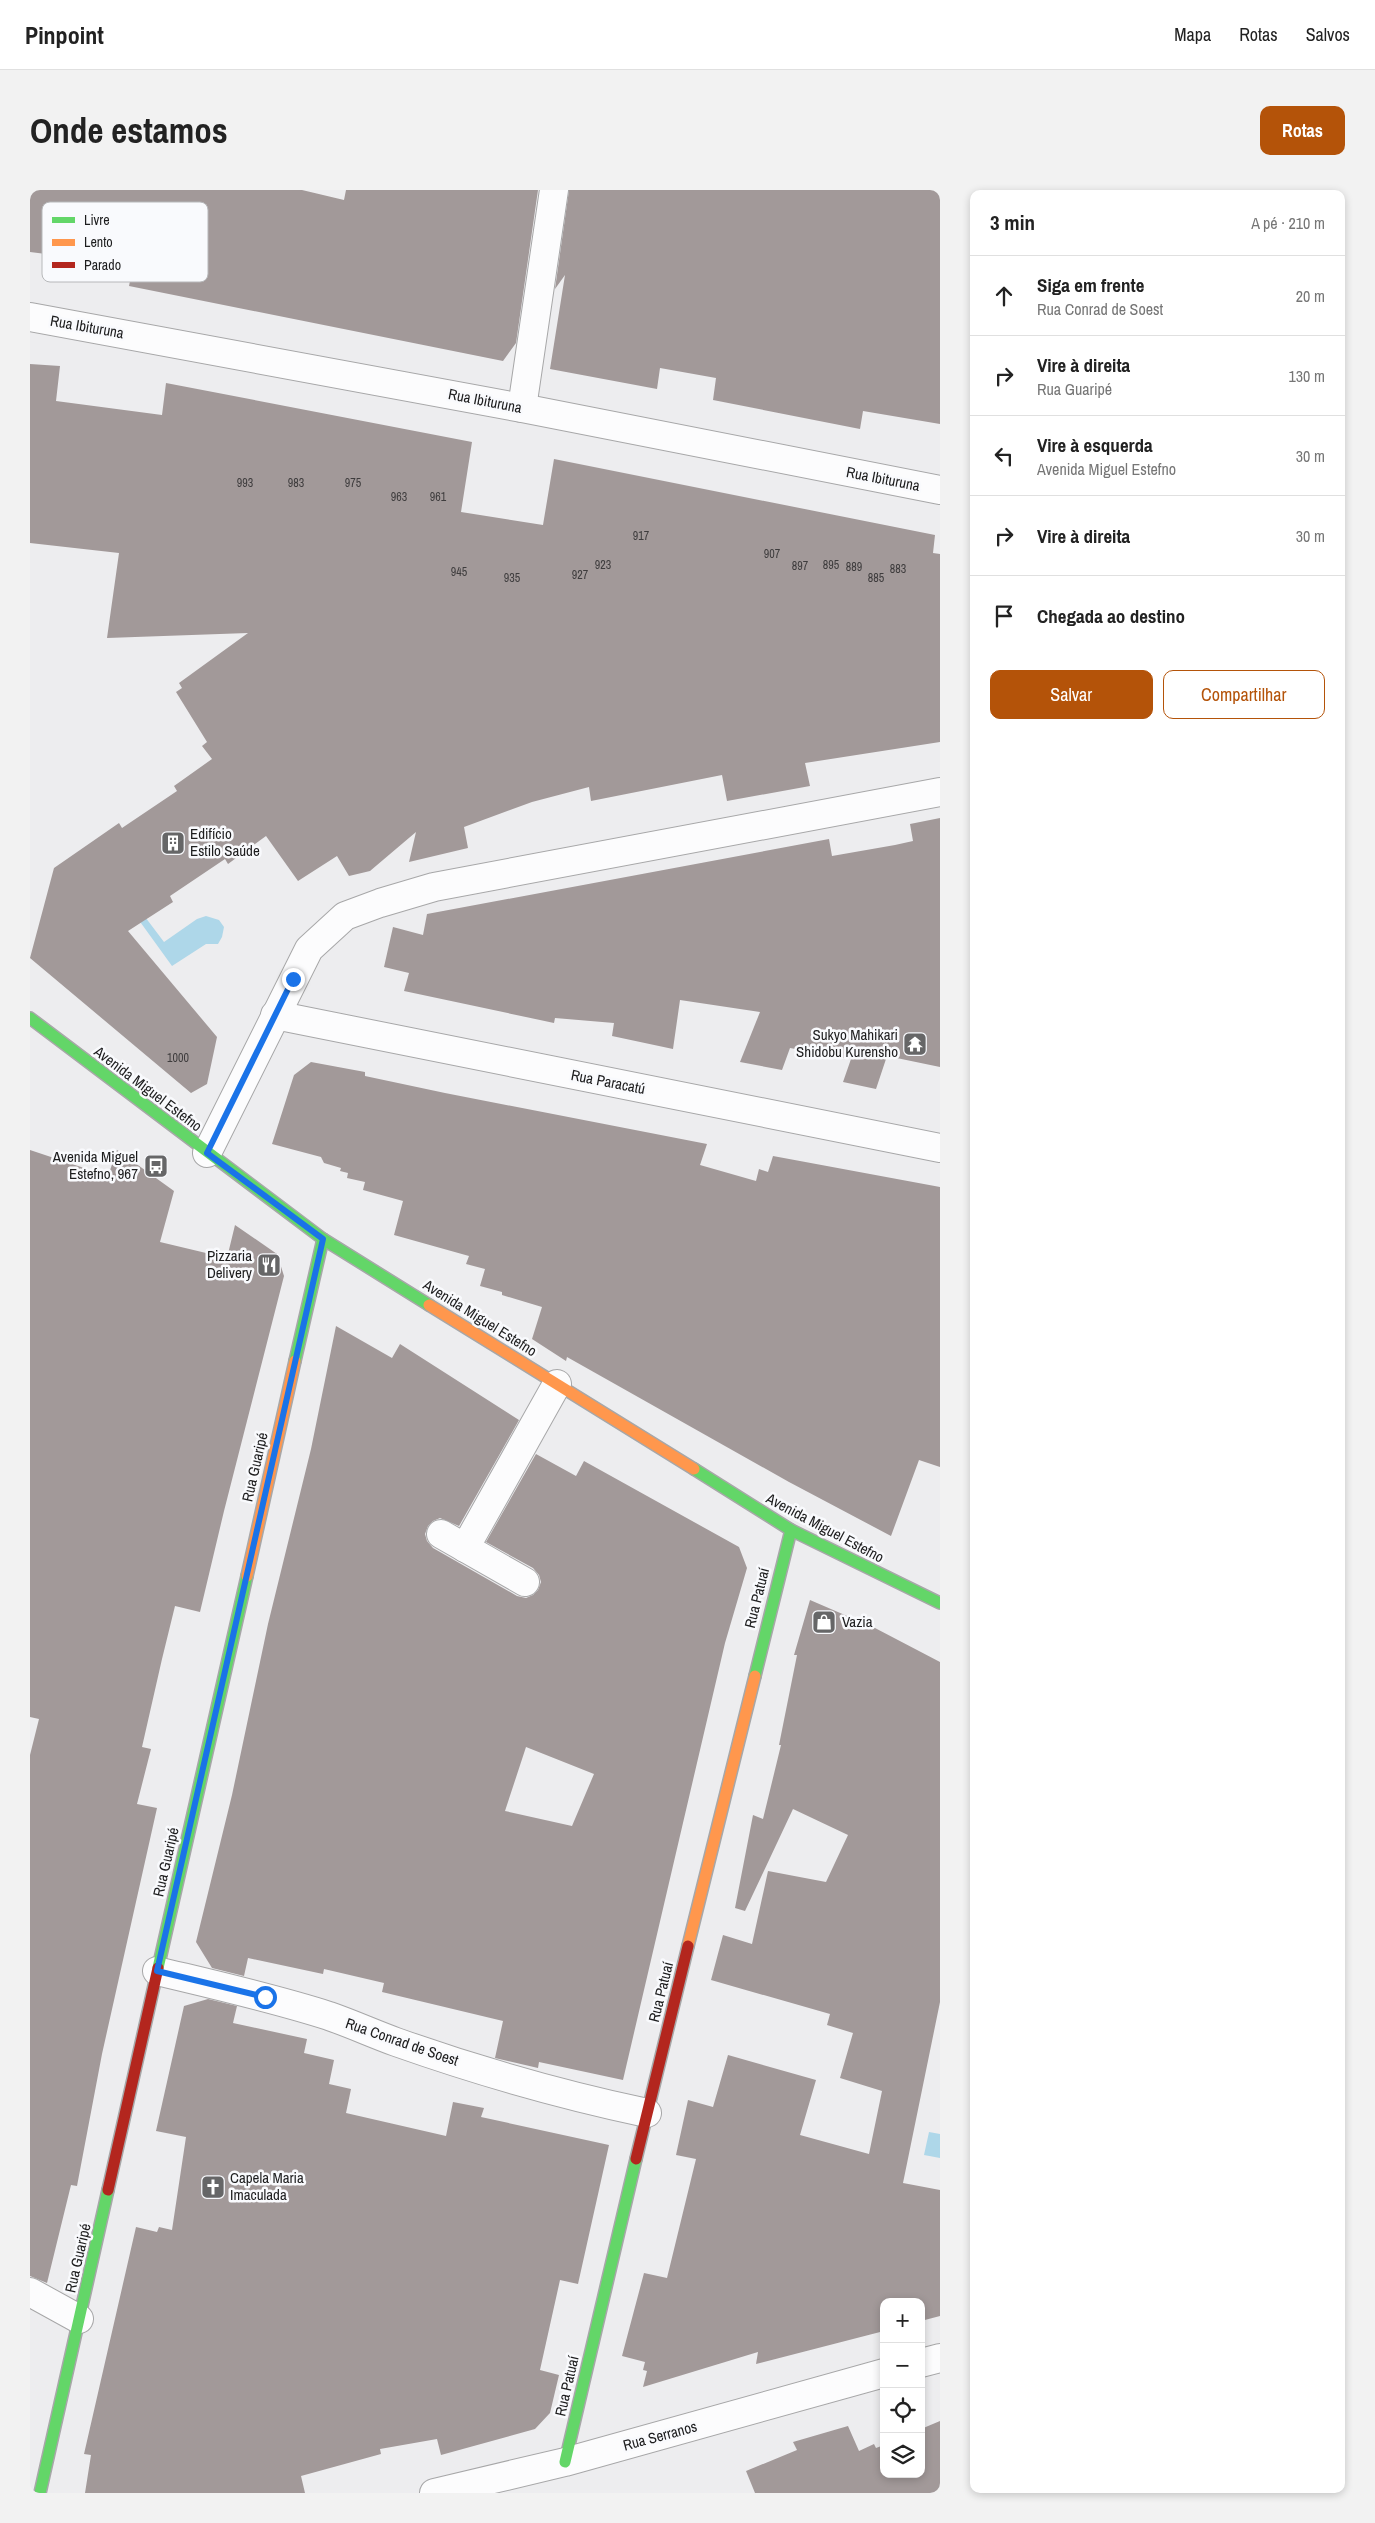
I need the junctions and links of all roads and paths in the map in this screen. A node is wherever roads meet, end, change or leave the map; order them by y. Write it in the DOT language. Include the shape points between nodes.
graph roads {
  1 [pos="554,190"];
  2 [pos="30,317"];
  3 [pos="522,408"];
  4 [pos="940,490"];
  5 [pos="940,792"];
  6 [pos="275,1015"];
  7 [pos="30,1018"];
  8 [pos="940,1148"];
  9 [pos="207,1153"];
  10 [pos="323,1239"];
  11 [pos="557,1384"];
  12 [pos="791,1530"];
  13 [pos="441,1534"];
  14 [pos="465,1548"];
  15 [pos="525,1582"];
  16 [pos="940,1603"];
  17 [pos="157,1971"];
  18 [pos="647,2113"];
  19 [pos="30,2292"];
  20 [pos="79,2319"];
  21 [pos="940,2358"];
  22 [pos="925,2362"];
  23 [pos="880,2375"];
  24 [pos="565,2462"];
  25 [pos="40,2493"];
  26 [pos="434,2493"];
  1 -- 3 [label="street"];
  2 -- 3 [label="street, Rua Ibituruna"];
  3 -- 4 [label="street, Rua Ibituruna"];
  5 -- 6 [label="street" via="434,887 380,903 345,916 309,949"];
  6 -- 8 [label="street, Rua Paracatú"];
  6 -- 9 [label="street"];
  7 -- 9 [label="street, Avenida Miguel Estefno"];
  9 -- 10 [label="street, Avenida Miguel Estefno"];
  10 -- 11 [label="street, Avenida Miguel Estefno"];
  10 -- 17 [label="street, Rua Guaripé"];
  11 -- 12 [label="street, Avenida Miguel Estefno"];
  11 -- 14 [label="street"];
  12 -- 16 [label="street, Avenida Miguel Estefno"];
  12 -- 18 [label="street, Rua Patuaí"];
  13 -- 14 [label="street"];
  14 -- 15 [label="street"];
  17 -- 18 [label="street, Rua Conrad de Soest" via="265,1997 495,2074 597,2103"];
  17 -- 20 [label="street, Rua Guaripé"];
  18 -- 24 [label="street, Rua Patuaí"];
  19 -- 20 [label="street"];
  20 -- 25 [label="street, Rua Guaripé"];
  21 -- 22 [label="street"];
  23 -- 24 [label="street, Rua Serranos"];
  24 -- 26 [label="street, Rua Serranos"];
}
